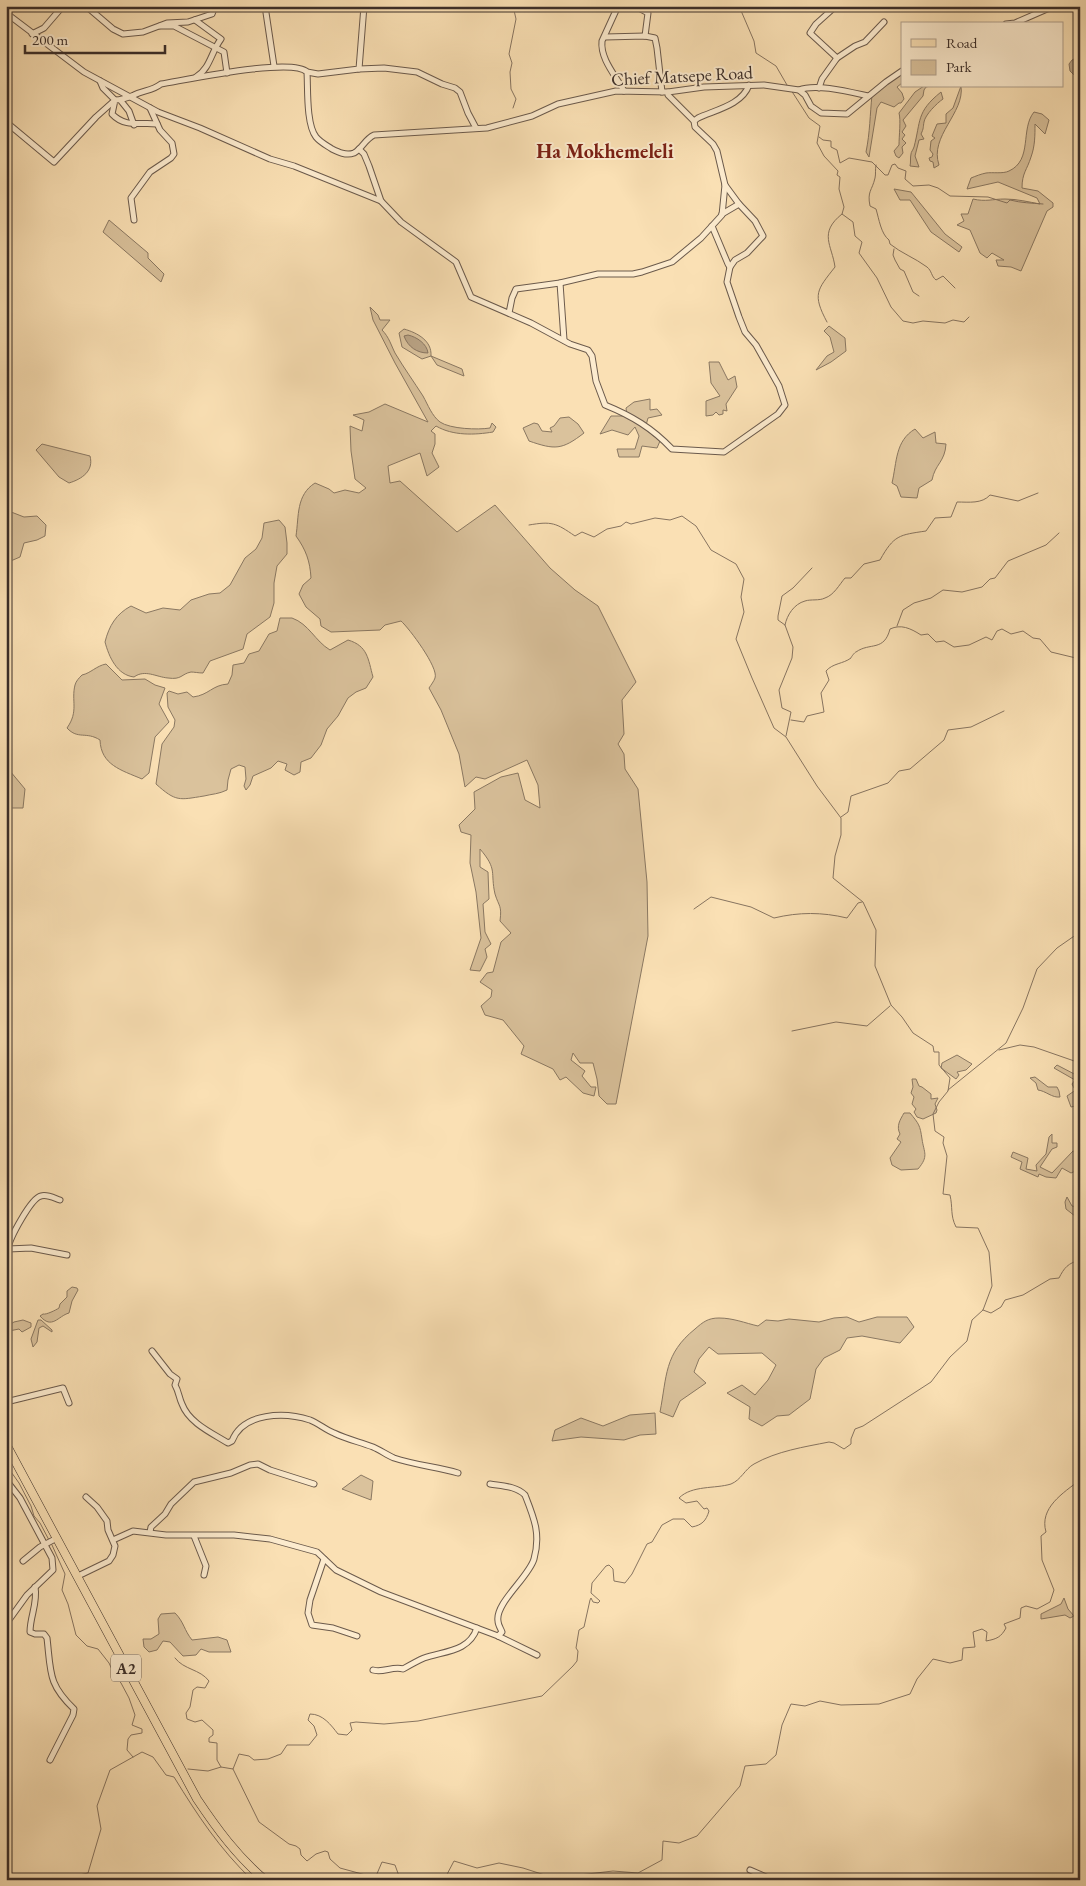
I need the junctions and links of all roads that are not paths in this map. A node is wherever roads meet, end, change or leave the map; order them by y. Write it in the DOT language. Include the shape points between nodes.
graph roads {
  1 [pos="63,6"];
  2 [pos="86,6"];
  3 [pos="215,6"];
  4 [pos="266,6"];
  5 [pos="364,6"];
  6 [pos="618,6"];
  7 [pos="635,6"];
  8 [pos="836,6"];
  9 [pos="1054,6"];
  10 [pos="1048,7"];
  11 [pos="6,13"];
  12 [pos="195,20"];
  13 [pos="884,22"];
  14 [pos="1017,22"];
  15 [pos="159,26"];
  16 [pos="32,34"];
  17 [pos="645,36"];
  18 [pos="605,37"];
  19 [pos="214,47"];
  20 [pos="837,58"];
  21 [pos="274,66"];
  22 [pos="359,69"];
  23 [pos="307,72"];
  24 [pos="901,72"];
  25 [pos="227,73"];
  26 [pos="193,79"];
  27 [pos="100,82"];
  28 [pos="749,86"];
  29 [pos="819,88"];
  30 [pos="799,90"];
  31 [pos="148,91"];
  32 [pos="624,91"];
  33 [pos="665,92"];
  34 [pos="868,96"];
  35 [pos="130,97"];
  36 [pos="118,100"];
  37 [pos="141,102"];
  38 [pos="149,107"];
  39 [pos="694,121"];
  40 [pos="6,122"];
  41 [pos="157,124"];
  42 [pos="134,125"];
  43 [pos="476,128"];
  44 [pos="359,149"];
  45 [pos="725,185"];
  46 [pos="380,201"];
  47 [pos="739,204"];
  48 [pos="722,215"];
  49 [pos="134,220"];
  50 [pos="712,226"];
  51 [pos="730,267"];
  52 [pos="560,283"];
  53 [pos="509,313"];
  54 [pos="564,340"];
  55 [pos="60,1200"];
  56 [pos="7,1249"];
  57 [pos="67,1255"];
  58 [pos="152,1351"];
  59 [pos="6,1402"];
  60 [pos="69,1403"];
  61 [pos="6,1444"];
  62 [pos="458,1473"];
  63 [pos="6,1480"];
  64 [pos="314,1484"];
  65 [pos="490,1484"];
  66 [pos="86,1497"];
  67 [pos="150,1532"];
  68 [pos="194,1536"];
  69 [pos="57,1538"];
  70 [pos="113,1540"];
  71 [pos="45,1544"];
  72 [pos="324,1559"];
  73 [pos="23,1561"];
  74 [pos="204,1575"];
  75 [pos="78,1576"];
  76 [pos="35,1587"];
  77 [pos="6,1624"];
  78 [pos="477,1628"];
  79 [pos="357,1636"];
  80 [pos="498,1636"];
  81 [pos="537,1655"];
  82 [pos="373,1670"];
  83 [pos="50,1760"];
  84 [pos="750,1870"];
  85 [pos="265,1880"];
  86 [pos="774,1880"];
  1 -- 16 [label="street" via="44,28"];
  2 -- 15 [label="street" via="119,32 133,33"];
  3 -- 12 [label="street" via="212,14"];
  4 -- 21 [label="street"];
  5 -- 22 [label="street"];
  6 -- 18 [label="street"];
  7 -- 17 [label="street" via="648,13"];
  8 -- 20 [label="street" via="810,33"];
  9 -- 10 [label="street"];
  10 -- 14 [label="street"];
  11 -- 16 [label="street"];
  12 -- 15 [label="street"];
  12 -- 19 [label="street" via="221,39"];
  13 -- 20 [label="street" via="864,42"];
  15 -- 19 [label="street" via="174,26"];
  16 -- 27 [label="street"];
  17 -- 18 [label="street"];
  17 -- 33 [label="street" via="655,38"];
  18 -- 32 [label="street" via="602,47"];
  19 -- 25 [label="street" via="224,52"];
  19 -- 26 [label="street" via="209,65"];
  20 -- 29 [label="street"];
  21 -- 23 [label="street" via="298,67"];
  21 -- 25 [label="street"];
  22 -- 23 [label="street" via="318,74"];
  22 -- 43 [label="street" via="417,72 455,88 460,92"];
  23 -- 44 [label="street" via="307,101 316,138 340,153 354,153"];
  24 -- 34 [label="street"];
  25 -- 26 [label="street"];
  26 -- 31 [label="street" via="161,84"];
  27 -- 35 [label="street"];
  27 -- 36 [label="street"];
  28 -- 30 [label="street, Chief Matsepe Road"];
  28 -- 33 [label="street, Chief Matsepe Road"];
  28 -- 39 [label="street" via="740,99"];
  29 -- 30 [label="street, Chief Matsepe Road"];
  29 -- 34 [label="street, Chief Matsepe Road"];
  30 -- 34 [label="street" via="811,106 821,113 834,115 846,114"];
  31 -- 35 [label="street"];
  31 -- 37 [label="street"];
  32 -- 33 [label="street, Chief Matsepe Road"];
  32 -- 43 [label="street, Chief Matsepe Road" via="558,104 512,122"];
  33 -- 39 [label="street"];
  35 -- 36 [label="street"];
  35 -- 37 [label="street"];
  36 -- 40 [label="street" via="96,117 54,162"];
  36 -- 42 [label="street" via="129,111"];
  36 -- 42 [label="street" via="112,114"];
  37 -- 38 [label="street"];
  38 -- 41 [label="street"];
  38 -- 46 [label="street" via="270,159"];
  39 -- 45 [label="street" via="695,127 717,151"];
  41 -- 42 [label="street"];
  41 -- 49 [label="street" via="172,144 174,154 150,172 131,198"];
  43 -- 44 [label="street, Chief Matsepe Road" via="374,135"];
  44 -- 46 [label="street" via="369,166"];
  45 -- 47 [label="street"];
  45 -- 48 [label="street"];
  46 -- 53 [label="street" via="401,222 456,262 471,297"];
  47 -- 48 [label="street"];
  47 -- 51 [label="street" via="755,221 763,236"];
  48 -- 50 [label="street"];
  50 -- 51 [label="street"];
  50 -- 52 [label="street" via="664,266 633,274 598,274"];
  51 -- 54 [label="street" via="727,282 739,317 779,386 785,405 778,414 724,452 672,449 640,422 605,405 591,354"];
  52 -- 53 [label="street" via="516,289"];
  52 -- 54 [label="street"];
  53 -- 54 [label="street"];
  55 -- 56 [label="street" via="44,1195 37,1197 8,1242"];
  56 -- 57 [label="street" via="31,1248"];
  58 -- 62 [label="street" via="177,1379 175,1386 182,1406 206,1430 228,1443 248,1422 267,1416 294,1417 311,1420 332,1433 393,1458"];
  59 -- 60 [label="street" via="63,1388"];
  61 -- 69 [label="main road, A2"];
  63 -- 71 [label="street" via="20,1498"];
  64 -- 67 [label="street" via="250,1464 231,1473 194,1482 171,1504"];
  65 -- 80 [label="street" via="522,1491 536,1524 533,1561 501,1608 497,1620 502,1632"];
  66 -- 70 [label="street" via="108,1521"];
  67 -- 68 [label="street"];
  67 -- 70 [label="street" via="133,1531"];
  68 -- 72 [label="street" via="234,1535 270,1539 317,1552"];
  68 -- 74 [label="street" via="206,1566"];
  69 -- 71 [label="street"];
  69 -- 75 [label="main road, A2"];
  70 -- 75 [label="street" via="113,1554 109,1560"];
  71 -- 73 [label="street"];
  71 -- 76 [label="street" via="54,1570"];
  72 -- 78 [label="street" via="336,1570 381,1592"];
  72 -- 79 [label="street" via="308,1613 312,1625"];
  75 -- 85 [label="main road, A2" via="197,1799 222,1837"];
  76 -- 77 [label="street"];
  76 -- 83 [label="street" via="30,1632 44,1634 47,1638 52,1679 74,1710"];
  78 -- 80 [label="street"];
  78 -- 82 [label="street" via="474,1636 447,1653 425,1658 403,1670"];
  80 -- 81 [label="street"];
  84 -- 86 [label="street"];
}
